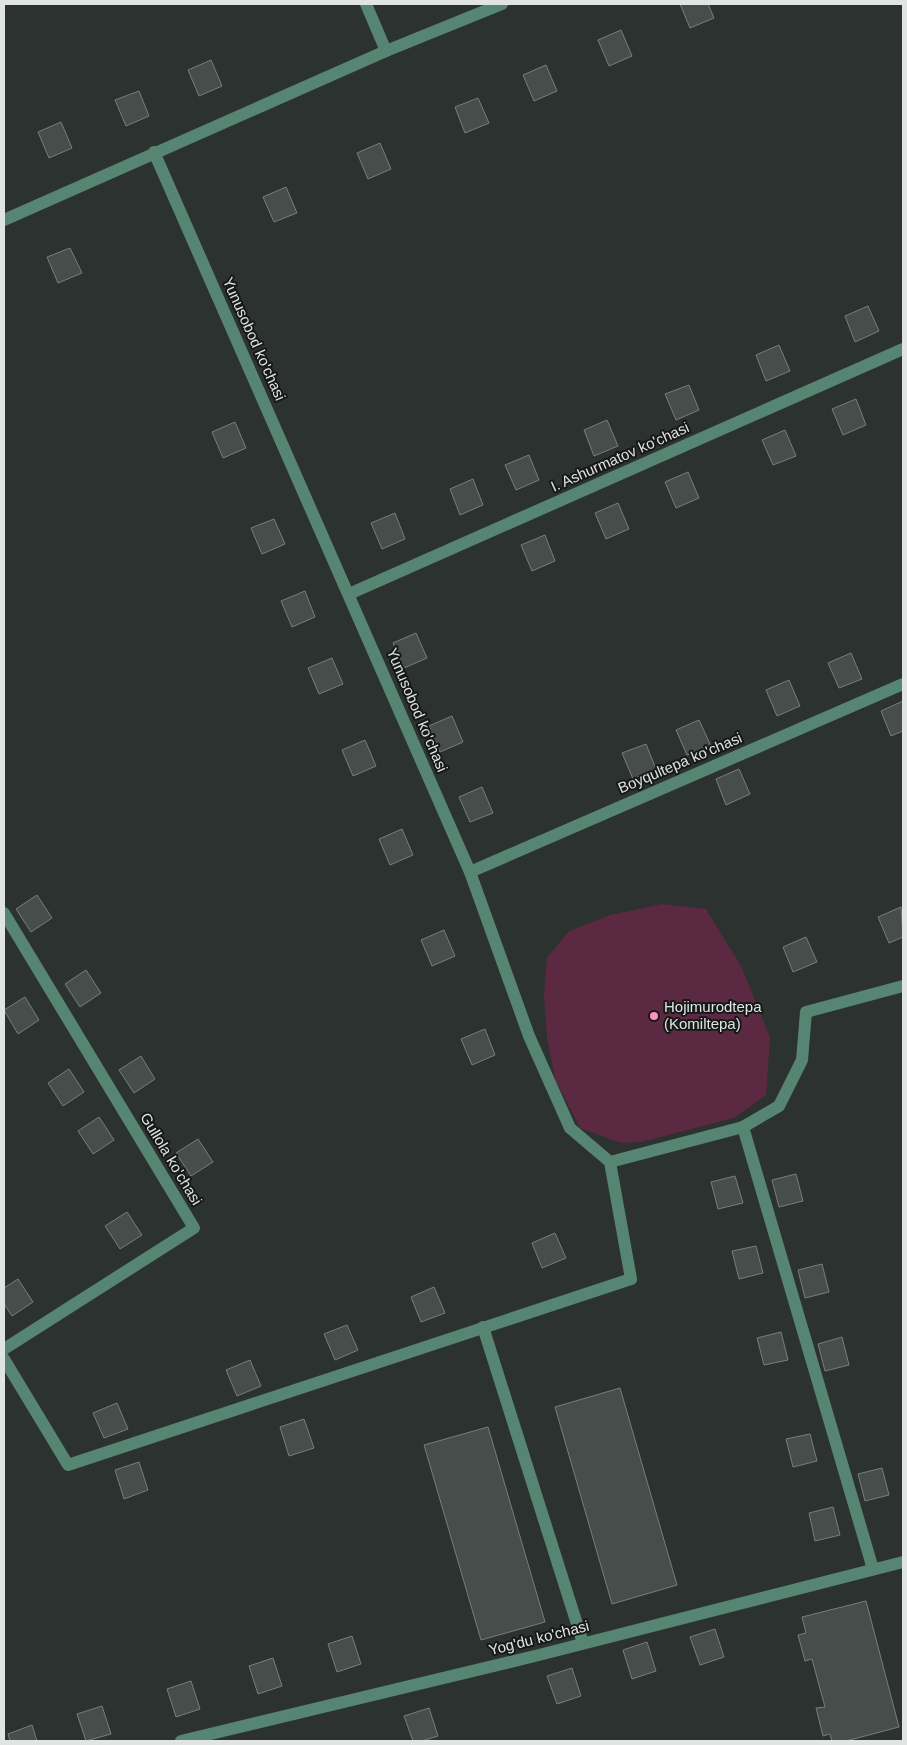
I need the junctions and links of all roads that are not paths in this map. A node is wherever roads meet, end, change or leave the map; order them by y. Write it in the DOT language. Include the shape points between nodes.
graph roads {
  1 [pos="366,4"];
  2 [pos="502,4"];
  3 [pos="386,51"];
  4 [pos="154,152"];
  5 [pos="4,220"];
  6 [pos="903,349"];
  7 [pos="349,594"];
  8 [pos="903,684"];
  9 [pos="470,872"];
  10 [pos="4,913"];
  11 [pos="903,986"];
  12 [pos="743,1127"];
  13 [pos="610,1162"];
  14 [pos="483,1327"];
  15 [pos="4,1349"];
  16 [pos="4,1359"];
  17 [pos="903,1562"];
  18 [pos="873,1569"];
  19 [pos="582,1643"];
  20 [pos="181,1741"];
  1 -- 3 [label="street"];
  2 -- 3 [label="street"];
  3 -- 4 [label="street"];
  4 -- 5 [label="street"];
  4 -- 7 [label="street, Yunusobod ko'chasi"];
  6 -- 7 [label="street, I. Ashurmatov ko'chasi"];
  7 -- 9 [label="street, Yunusobod ko'chasi"];
  8 -- 9 [label="street, Boyqultepa ko'chasi"];
  9 -- 13 [label="street, Yunusobod ko'chasi" via="529,1036 570,1128"];
  10 -- 15 [label="street, Gullola ko'chasi" via="194,1228"];
  11 -- 12 [label="street" via="806,1012 802,1060 780,1106"];
  12 -- 13 [label="street"];
  12 -- 18 [label="street"];
  13 -- 14 [label="street" via="631,1279"];
  14 -- 16 [label="street" via="68,1464"];
  14 -- 19 [label="street"];
  17 -- 18 [label="street, Yog'du ko'chasi"];
  18 -- 19 [label="street, Yog'du ko'chasi"];
  19 -- 20 [label="street, Yog'du ko'chasi"];
}
